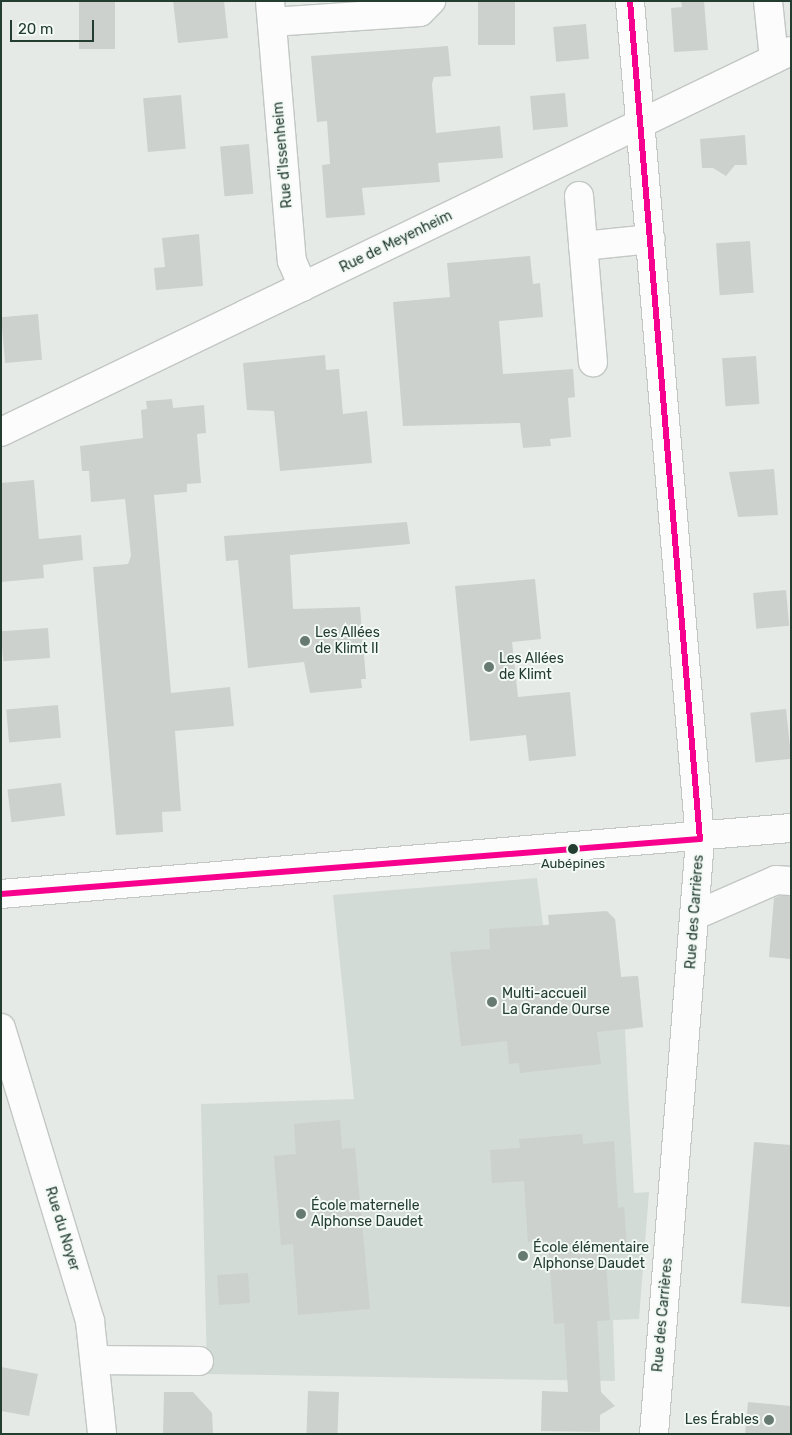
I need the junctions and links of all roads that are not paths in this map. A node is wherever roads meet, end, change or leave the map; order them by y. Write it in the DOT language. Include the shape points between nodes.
graph roads {
  1 [pos="431,1"];
  2 [pos="630,1"];
  3 [pos="768,1"];
  4 [pos="271,12"];
  5 [pos="782,55"];
  6 [pos="641,123"];
  7 [pos="579,196"];
  8 [pos="651,240"];
  9 [pos="583,246"];
  10 [pos="302,287"];
  11 [pos="593,362"];
  12 [pos="1,432"];
  13 [pos="791,828"];
  14 [pos="700,839"];
  15 [pos="791,882"];
  16 [pos="1,894"];
  17 [pos="696,915"];
  18 [pos="1,1028"];
  19 [pos="97,1360"];
  20 [pos="199,1361"];
  21 [pos="102,1434"];
  22 [pos="654,1434"];
  1 -- 4 [label="street, Rue d'Issenheim" via="420,12"];
  2 -- 6 [label="street, Rue des Carrières"];
  3 -- 5 [label="street"];
  4 -- 10 [label="street, Rue d'Issenheim" via="292,261"];
  5 -- 6 [label="street, Rue de Meyenheim"];
  6 -- 8 [label="street, Rue des Carrières"];
  6 -- 10 [label="street, Rue de Meyenheim"];
  7 -- 9 [label="street"];
  8 -- 9 [label="street"];
  8 -- 14 [label="street, Rue des Carrières"];
  9 -- 11 [label="street"];
  10 -- 12 [label="street, Rue de Meyenheim"];
  13 -- 14 [label="street"];
  14 -- 16 [label="street"];
  14 -- 17 [label="street, Rue des Carrières"];
  15 -- 17 [label="street" via="776,880"];
  17 -- 22 [label="street, Rue des Carrières"];
  18 -- 19 [label="street, Rue du Noyer" via="90,1321"];
  19 -- 20 [label="street"];
  19 -- 21 [label="street, Rue du Noyer"];
}
